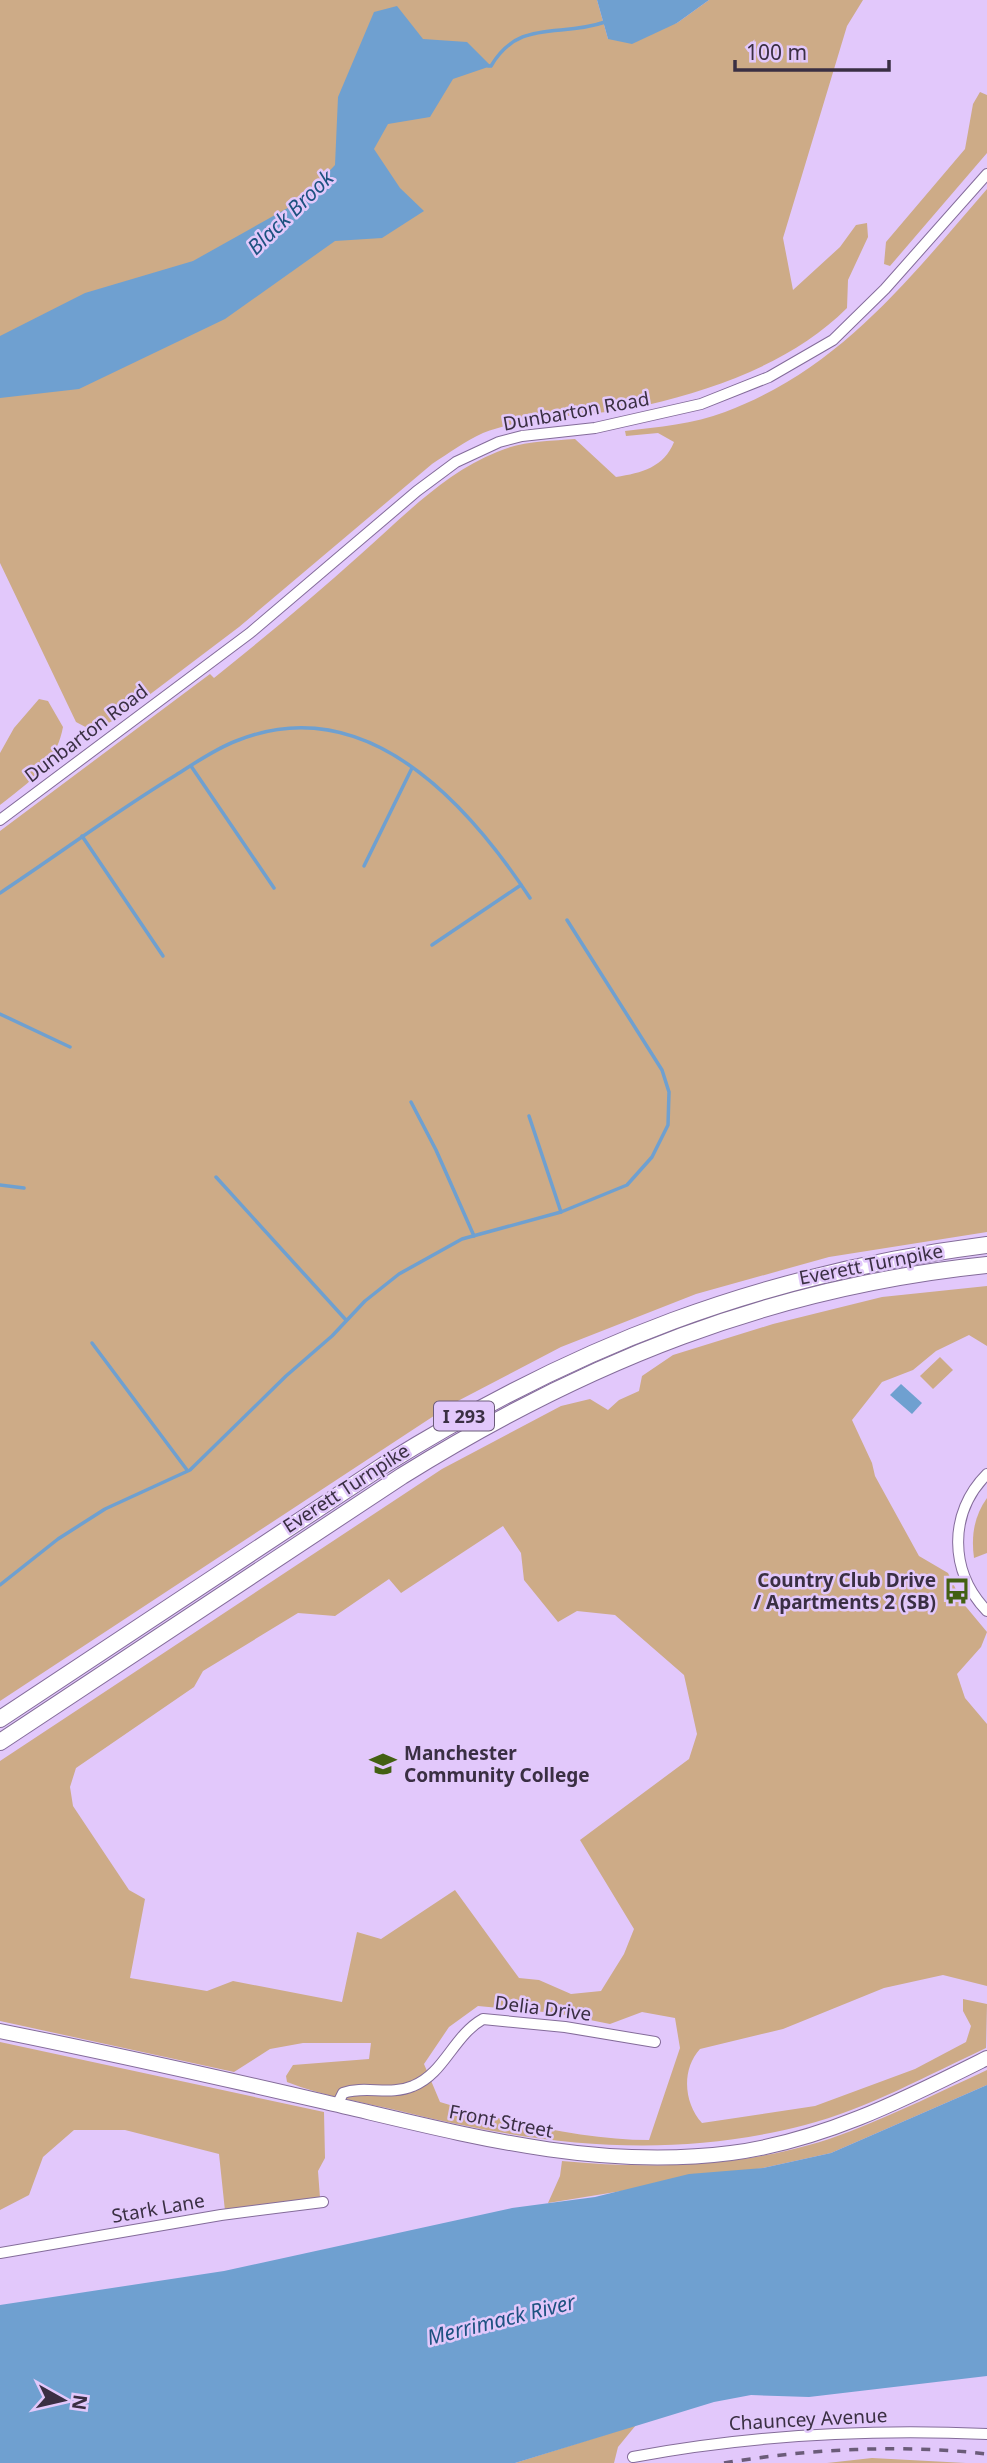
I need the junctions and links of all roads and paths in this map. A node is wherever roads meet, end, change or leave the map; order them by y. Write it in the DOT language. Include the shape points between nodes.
graph roads {
  1 [pos="987,174"];
  2 [pos="0,820"];
  3 [pos="987,1245"];
  4 [pos="987,1265"];
  5 [pos="987,1474"];
  6 [pos="987,1611"];
  7 [pos="0,1719"];
  8 [pos="0,1742"];
  9 [pos="0,2031"];
  10 [pos="655,2042"];
  11 [pos="987,2058"];
  12 [pos="337,2105"];
  13 [pos="323,2202"];
  14 [pos="0,2253"];
  15 [pos="987,2434"];
  16 [pos="633,2456"];
  1 -- 2 [label="street, Dunbarton Road" via="833,340 769,377 701,404 595,428 522,436 456,462 250,633"];
  3 -- 7 [label="highway, Everett Turnpike / I 293" via="849,1267 755,1291 641,1330 552,1369 445,1426"];
  4 -- 8 [label="highway, Everett Turnpike / I 293" via="872,1282 777,1305 639,1351 561,1385 402,1475"];
  5 -- 6 [label="street" via="963,1509 957,1544 967,1583"];
  9 -- 12 [label="main road, Front Street"];
  10 -- 12 [label="street, Delia Drive" via="483,2018 461,2035 422,2082 401,2090 354,2089 343,2093"];
  11 -- 12 [label="main road, Front Street" via="883,2109 826,2130 755,2149 682,2157 634,2159 537,2149"];
  13 -- 14 [label="street, Stark Lane"];
  15 -- 16 [label="street, Chauncey Avenue" via="907,2431 762,2437"];
}
